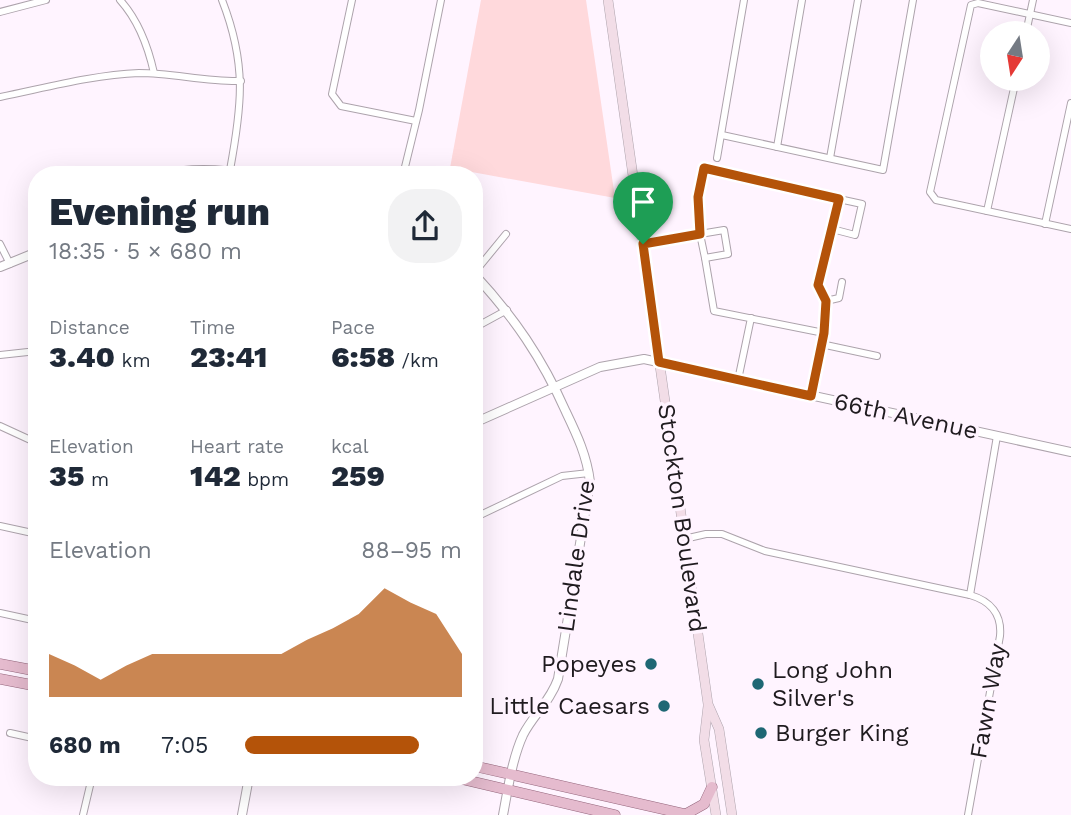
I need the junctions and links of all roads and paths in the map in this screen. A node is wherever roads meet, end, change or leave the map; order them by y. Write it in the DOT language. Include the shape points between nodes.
graph roads {
  1 [pos="46,0"];
  2 [pos="120,0"];
  3 [pos="222,0"];
  4 [pos="352,0"];
  5 [pos="441,0"];
  6 [pos="608,0"];
  7 [pos="744,0"];
  8 [pos="802,0"];
  9 [pos="858,0"];
  10 [pos="912,0"];
  11 [pos="1033,0"];
  12 [pos="0,12"];
  13 [pos="1030,14"];
  14 [pos="1029,21"];
  15 [pos="1071,23"];
  16 [pos="154,73"];
  17 [pos="241,81"];
  18 [pos="1013,91"];
  19 [pos="0,97"];
  20 [pos="1071,103"];
  21 [pos="416,121"];
  22 [pos="722,135"];
  23 [pos="777,147"];
  24 [pos="717,158"];
  25 [pos="830,158"];
  26 [pos="231,166"];
  27 [pos="405,166"];
  28 [pos="839,199"];
  29 [pos="987,211"];
  30 [pos="1045,224"];
  31 [pos="832,229"];
  32 [pos="1071,229"];
  33 [pos="506,234"];
  34 [pos="700,234"];
  35 [pos="0,244"];
  36 [pos="643,244"];
  37 [pos="28,256"];
  38 [pos="705,258"];
  39 [pos="483,262"];
  40 [pos="10,264"];
  41 [pos="0,267"];
  42 [pos="842,282"];
  43 [pos="483,283"];
  44 [pos="826,301"];
  45 [pos="507,310"];
  46 [pos="751,318"];
  47 [pos="483,323"];
  48 [pos="824,333"];
  49 [pos="821,344"];
  50 [pos="28,352"];
  51 [pos="0,355"];
  52 [pos="877,356"];
  53 [pos="659,362"];
  54 [pos="738,380"];
  55 [pos="555,387"];
  56 [pos="811,396"];
  57 [pos="483,419"];
  58 [pos="0,426"];
  59 [pos="998,436"];
  60 [pos="28,439"];
  61 [pos="1071,452"];
  62 [pos="589,473"];
  63 [pos="483,514"];
  64 [pos="0,526"];
  65 [pos="28,532"];
  66 [pos="684,539"];
  67 [pos="970,595"];
  68 [pos="0,613"];
  69 [pos="28,619"];
  70 [pos="0,664"];
  71 [pos="28,669"];
  72 [pos="0,679"];
  73 [pos="28,684"];
  74 [pos="708,704"];
  75 [pos="10,733"];
  76 [pos="28,737"];
  77 [pos="483,767"];
  78 [pos="512,774"];
  79 [pos="483,784"];
  80 [pos="90,786"];
  81 [pos="247,786"];
  82 [pos="712,787"];
  83 [pos="508,790"];
  84 [pos="83,815"];
  85 [pos="242,815"];
  86 [pos="503,815"];
  87 [pos="615,815"];
  88 [pos="687,815"];
  89 [pos="716,815"];
  90 [pos="732,815"];
  91 [pos="968,815"];
  1 -- 12 [label="street"];
  2 -- 16 [label="street" via="145,38"];
  3 -- 17 [label="street" via="234,35"];
  4 -- 21 [label="street" via="332,94 336,102"];
  5 -- 21 [label="street"];
  6 -- 36 [label="main road, Stockton Boulevard"];
  7 -- 22 [label="street"];
  8 -- 23 [label="street"];
  9 -- 25 [label="street"];
  10 -- 25 [label="street" via="883,170"];
  11 -- 13 [label="street"];
  13 -- 14 [label="street"];
  13 -- 15 [label="street"];
  13 -- 29 [label="street" via="971,5 930,187 936,200"];
  16 -- 17 [label="street"];
  16 -- 19 [label="street"];
  17 -- 26 [label="street"];
  18 -- 29 [label="street"];
  20 -- 30 [label="street"];
  21 -- 27 [label="street"];
  22 -- 23 [label="street"];
  22 -- 24 [label="street"];
  23 -- 25 [label="street"];
  28 -- 31 [label="street"];
  28 -- 31 [label="street" via="862,204 855,235"];
  28 -- 34 [label="street" via="704,168 698,197"];
  29 -- 30 [label="street"];
  30 -- 32 [label="street"];
  31 -- 44 [label="street" via="818,285"];
  33 -- 39 [label="street"];
  34 -- 36 [label="street"];
  34 -- 38 [label="street"];
  34 -- 38 [label="street" via="724,230 728,254"];
  35 -- 40 [label="street"];
  36 -- 53 [label="main road, Stockton Boulevard"];
  37 -- 40 [label="street"];
  38 -- 46 [label="street" via="714,311"];
  40 -- 41 [label="street"];
  42 -- 44 [label="street" via="839,298"];
  43 -- 45 [label="street, Lindale Drive"];
  44 -- 48 [label="street"];
  45 -- 47 [label="street"];
  45 -- 55 [label="street, Lindale Drive"];
  46 -- 48 [label="street"];
  46 -- 54 [label="street"];
  48 -- 49 [label="street"];
  49 -- 52 [label="street"];
  49 -- 56 [label="street"];
  50 -- 51 [label="street"];
  53 -- 54 [label="street, 66th Avenue"];
  53 -- 55 [label="street, 66th Avenue" via="644,359 600,367"];
  53 -- 66 [label="main road, Stockton Boulevard"];
  54 -- 56 [label="street, 66th Avenue"];
  55 -- 57 [label="street, 66th Avenue"];
  55 -- 62 [label="street, Lindale Drive"];
  56 -- 59 [label="street, 66th Avenue"];
  58 -- 60 [label="street"];
  59 -- 61 [label="street, 66th Avenue"];
  59 -- 67 [label="street"];
  62 -- 63 [label="street" via="562,476"];
  62 -- 78 [label="street, Lindale Drive" via="590,490 558,679 548,702 524,734"];
  64 -- 65 [label="street"];
  66 -- 67 [label="street" via="722,534 765,551"];
  66 -- 74 [label="main road, Stockton Boulevard"];
  67 -- 91 [label="street, Fawn Way" via="992,607 1000,629"];
  68 -- 69 [label="street"];
  70 -- 71 [label="main road"];
  72 -- 73 [label="main road"];
  74 -- 82 [label="main road, Stockton Boulevard" via="704,740"];
  74 -- 90 [label="main road, Stockton Boulevard" via="719,729"];
  75 -- 76 [label="street"];
  77 -- 78 [label="main road"];
  78 -- 83 [label="street, Lindale Drive"];
  78 -- 88 [label="main road"];
  79 -- 83 [label="main road"];
  80 -- 84 [label="street"];
  81 -- 85 [label="street"];
  82 -- 88 [label="main road" via="704,804"];
  82 -- 89 [label="main road, Stockton Boulevard"];
  83 -- 86 [label="street, Lindale Drive"];
  83 -- 87 [label="main road"];
}
